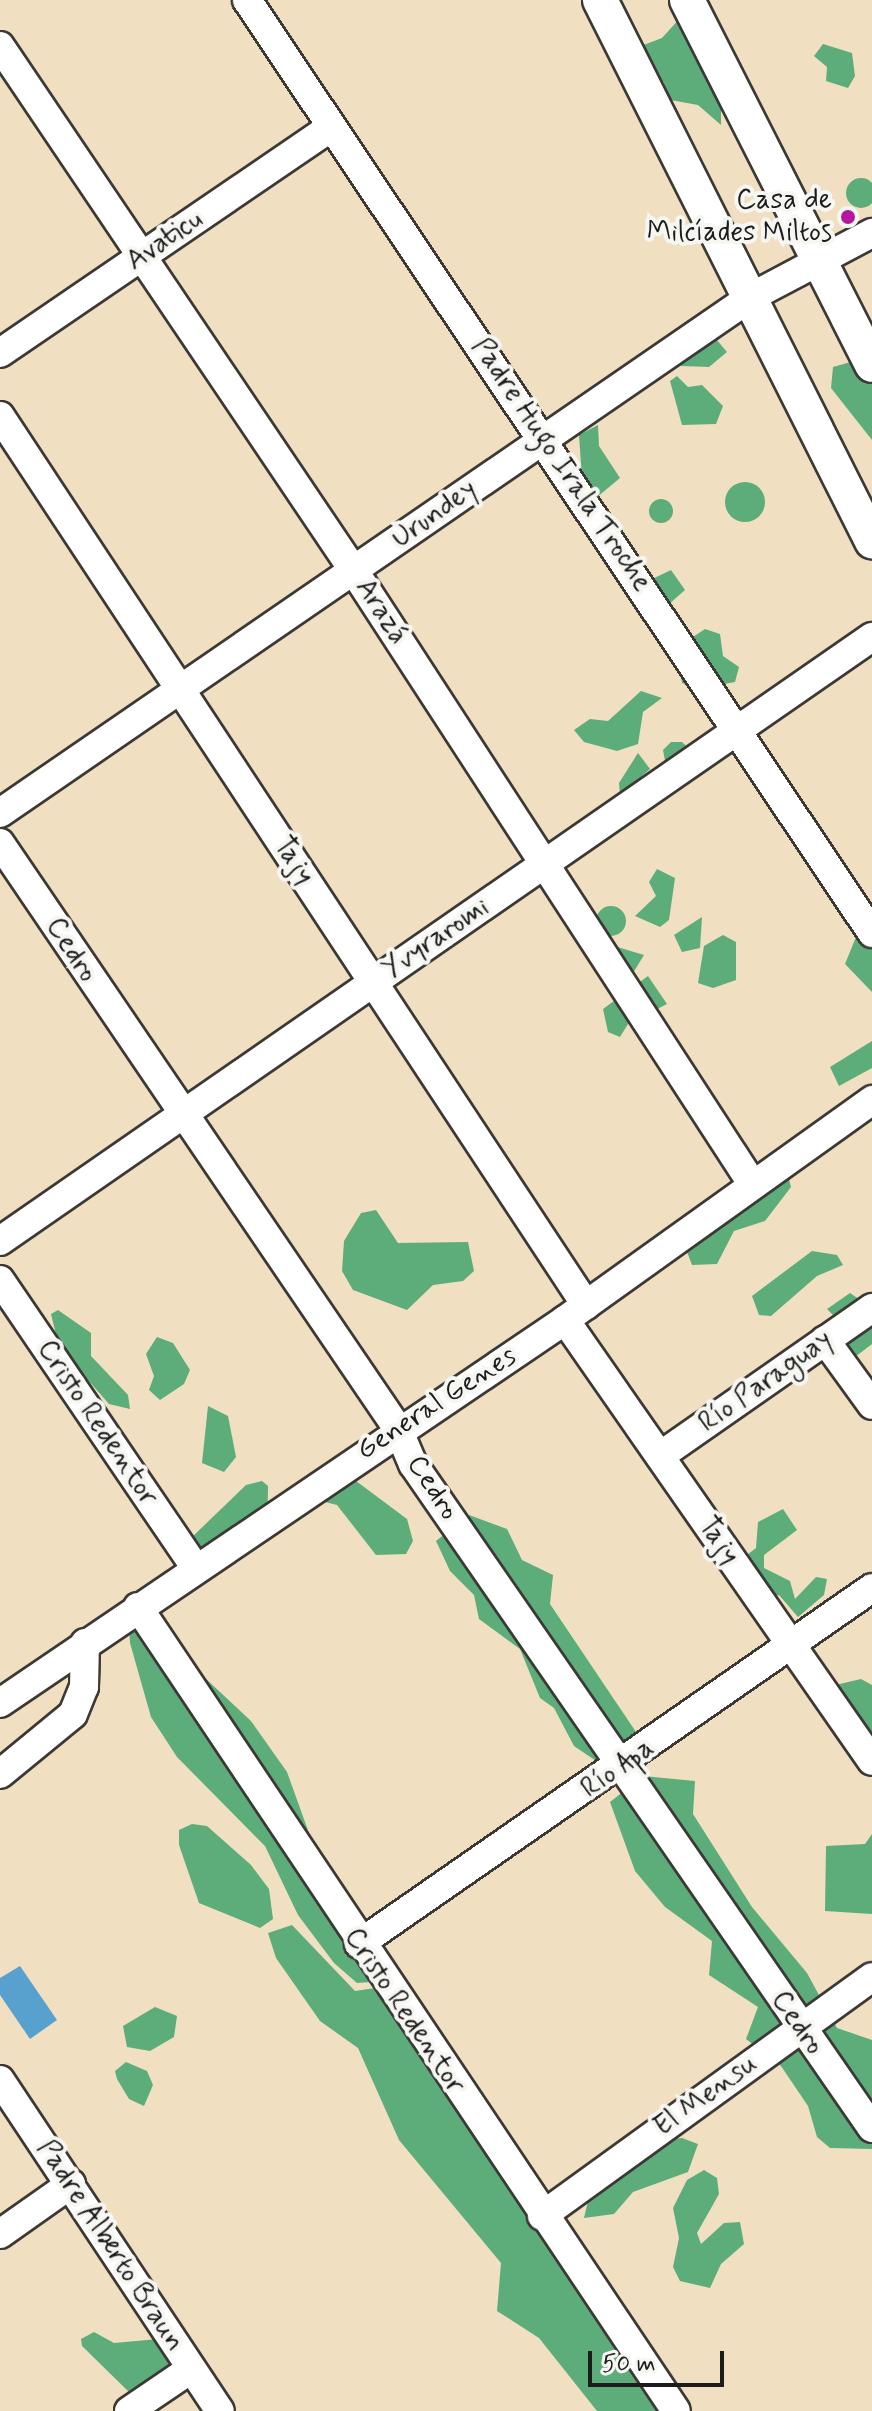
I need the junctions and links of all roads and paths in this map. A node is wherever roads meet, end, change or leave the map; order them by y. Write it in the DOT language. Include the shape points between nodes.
graph roads {
  1 [pos="247,0"];
  2 [pos="600,0"];
  3 [pos="687,0"];
  4 [pos="0,46"];
  5 [pos="330,128"];
  6 [pos="872,233"];
  7 [pos="141,258"];
  8 [pos="821,260"];
  9 [pos="751,297"];
  10 [pos="0,353"];
  11 [pos="872,365"];
  12 [pos="0,416"];
  13 [pos="547,438"];
  14 [pos="872,541"];
  15 [pos="354,571"];
  16 [pos="872,637"];
  17 [pos="182,688"];
  18 [pos="737,732"];
  19 [pos="0,813"];
  20 [pos="0,843"];
  21 [pos="543,866"];
  22 [pos="872,933"];
  23 [pos="371,983"];
  24 [pos="872,1100"];
  25 [pos="180,1117"];
  26 [pos="753,1185"];
  27 [pos="0,1241"];
  28 [pos="0,1280"];
  29 [pos="872,1308"];
  30 [pos="576,1313"];
  31 [pos="825,1340"];
  32 [pos="872,1405"];
  33 [pos="398,1429"];
  34 [pos="660,1456"];
  35 [pos="195,1567"];
  36 [pos="872,1588"];
  37 [pos="138,1607"];
  38 [pos="85,1643"];
  39 [pos="789,1645"];
  40 [pos="2,1697"];
  41 [pos="872,1761"];
  42 [pos="622,1767"];
  43 [pos="0,1774"];
  44 [pos="359,1944"];
  45 [pos="872,1977"];
  46 [pos="799,2028"];
  47 [pos="0,2080"];
  48 [pos="872,2128"];
  49 [pos="71,2184"];
  50 [pos="542,2216"];
  51 [pos="0,2234"];
  52 [pos="191,2369"];
  53 [pos="129,2411"];
  54 [pos="220,2411"];
  55 [pos="676,2411"];
  1 -- 5 [label="street, Padre Hugo Irala Troche"];
  2 -- 9 [label="main road"];
  3 -- 8 [label="main road"];
  4 -- 7 [label="street, Arazá"];
  5 -- 7 [label="street, Avaticu"];
  5 -- 13 [label="street, Padre Hugo Irala Troche"];
  6 -- 8 [label="street, Urundey"];
  7 -- 10 [label="street, Avaticu"];
  7 -- 15 [label="street, Arazá"];
  8 -- 9 [label="street, Urundey"];
  8 -- 11 [label="main road"];
  9 -- 13 [label="street, Urundey"];
  9 -- 14 [label="main road"];
  12 -- 17 [label="street, Tajy"];
  13 -- 15 [label="street, Urundey"];
  13 -- 18 [label="street, Padre Hugo Irala Troche"];
  15 -- 17 [label="street, Urundey"];
  15 -- 21 [label="street, Arazá"];
  16 -- 18 [label="street, Yvyraromi"];
  17 -- 19 [label="street, Urundey"];
  17 -- 23 [label="street, Tajy"];
  18 -- 21 [label="street, Yvyraromi"];
  18 -- 22 [label="street, Padre Hugo Irala Troche"];
  20 -- 25 [label="street, Cedro"];
  21 -- 23 [label="street, Yvyraromi"];
  21 -- 26 [label="street, Arazá"];
  23 -- 25 [label="street, Yvyraromi"];
  23 -- 30 [label="street, Tajy"];
  24 -- 26 [label="street, General Genes"];
  25 -- 27 [label="street, Yvyraromi"];
  25 -- 33 [label="street, Cedro"];
  26 -- 30 [label="street, General Genes"];
  28 -- 35 [label="street, Cristo Redentor"];
  29 -- 31 [label="street, Río Paraguay"];
  30 -- 33 [label="street, General Genes"];
  30 -- 34 [label="street, Tajy"];
  31 -- 32 [label="street"];
  31 -- 34 [label="street, Río Paraguay"];
  33 -- 35 [label="street, General Genes"];
  33 -- 42 [label="street, Cedro" via="413,1464"];
  34 -- 39 [label="street, Tajy"];
  35 -- 37 [label="street, General Genes"];
  36 -- 39 [label="street, Río Apa"];
  37 -- 38 [label="street, General Genes"];
  37 -- 44 [label="street, Cristo Redentor"];
  38 -- 40 [label="street, General Genes"];
  38 -- 43 [label="street" via="84,1687 73,1714"];
  39 -- 41 [label="street, Tajy"];
  39 -- 42 [label="street, Río Apa"];
  42 -- 44 [label="street, Río Apa"];
  42 -- 46 [label="street, Cedro"];
  44 -- 50 [label="street, Cristo Redentor"];
  45 -- 46 [label="street, El Mensu"];
  46 -- 48 [label="street, Cedro"];
  46 -- 50 [label="street, El Mensu"];
  47 -- 49 [label="street, Padre Alberto Braun"];
  49 -- 51 [label="street"];
  49 -- 52 [label="street, Padre Alberto Braun"];
  50 -- 55 [label="street, Cristo Redentor"];
  52 -- 53 [label="street"];
  52 -- 54 [label="street, Padre Alberto Braun"];
}
